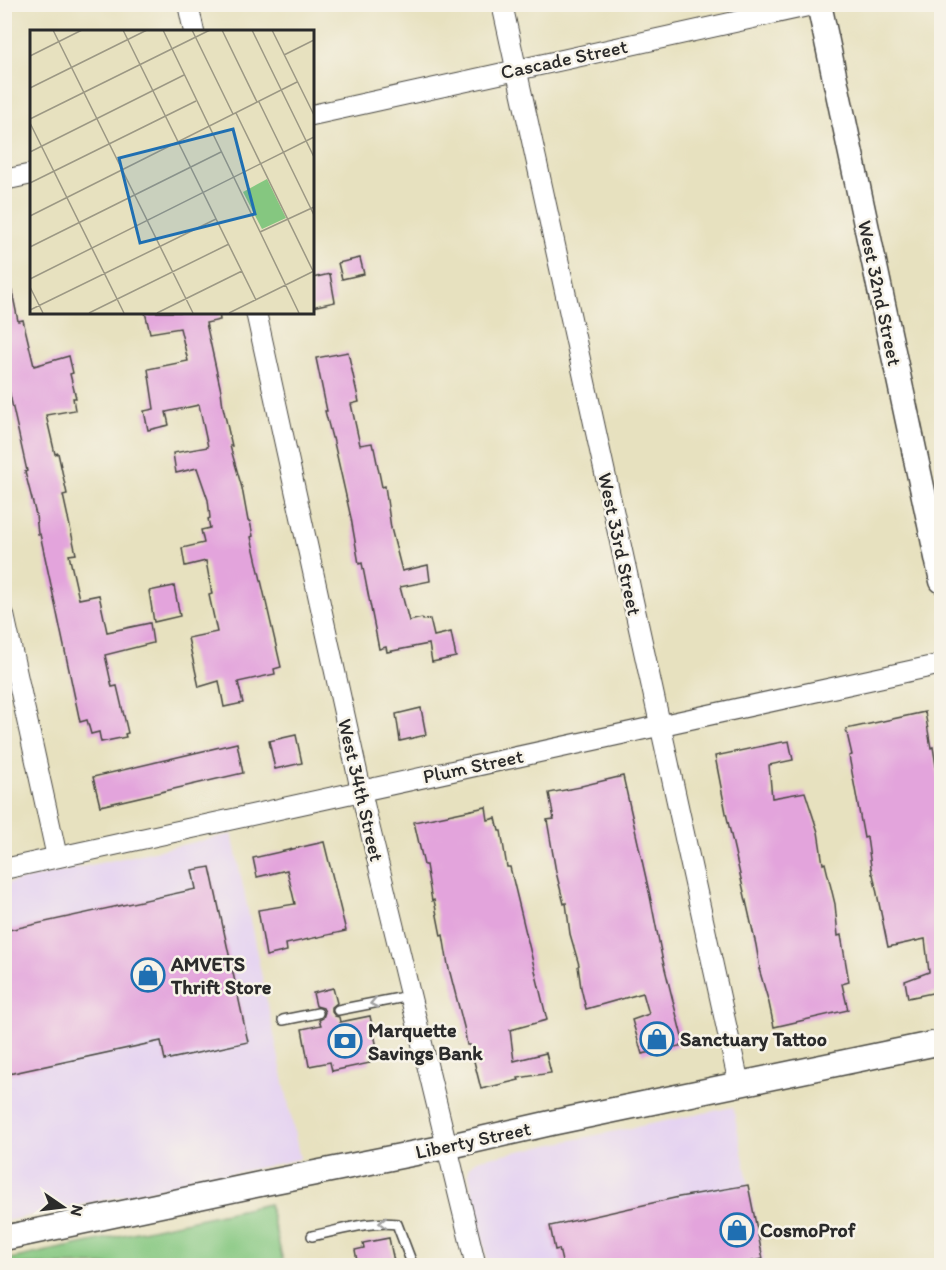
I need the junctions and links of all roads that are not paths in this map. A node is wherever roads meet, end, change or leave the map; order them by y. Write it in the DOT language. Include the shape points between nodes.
graph roads {
  1 [pos="188,4"];
  2 [pos="502,4"];
  3 [pos="818,4"];
  4 [pos="194,30"];
  5 [pos="516,69"];
  6 [pos="314,115"];
  7 [pos="30,174"];
  8 [pos="4,180"];
  9 [pos="256,314"];
  10 [pos="942,581"];
  11 [pos="4,615"];
  12 [pos="942,664"];
  13 [pos="660,726"];
  14 [pos="361,791"];
  15 [pos="57,857"];
  16 [pos="4,869"];
  17 [pos="410,996"];
  18 [pos="338,1010"];
  19 [pos="318,1013"];
  20 [pos="283,1020"];
  21 [pos="942,1042"];
  22 [pos="739,1084"];
  23 [pos="446,1147"];
  24 [pos="312,1236"];
  25 [pos="4,1238"];
  26 [pos="413,1266"];
  27 [pos="476,1266"];
  1 -- 4 [label="street"];
  2 -- 5 [label="street, West 33rd Street"];
  3 -- 5 [label="street, Cascade Street"];
  3 -- 10 [label="street, West 32nd Street"];
  5 -- 6 [label="street, Cascade Street"];
  5 -- 13 [label="street, West 33rd Street"];
  7 -- 8 [label="street"];
  9 -- 14 [label="street, West 34th Street"];
  11 -- 15 [label="street"];
  12 -- 13 [label="street, Plum Street"];
  13 -- 14 [label="street, Plum Street"];
  13 -- 22 [label="street, West 33rd Street"];
  14 -- 15 [label="street, Plum Street"];
  14 -- 17 [label="street, West 34th Street"];
  15 -- 16 [label="street, Plum Street"];
  17 -- 18 [label="lane, one-way"];
  17 -- 23 [label="street, West 34th Street"];
  19 -- 20 [label="lane"];
  21 -- 22 [label="street, Liberty Street"];
  22 -- 23 [label="street, Liberty Street"];
  23 -- 25 [label="street, Liberty Street"];
  23 -- 27 [label="street, West 34th Street"];
  26 -- 24 [label="lane, one-way" via="396,1224 369,1224"];
}
